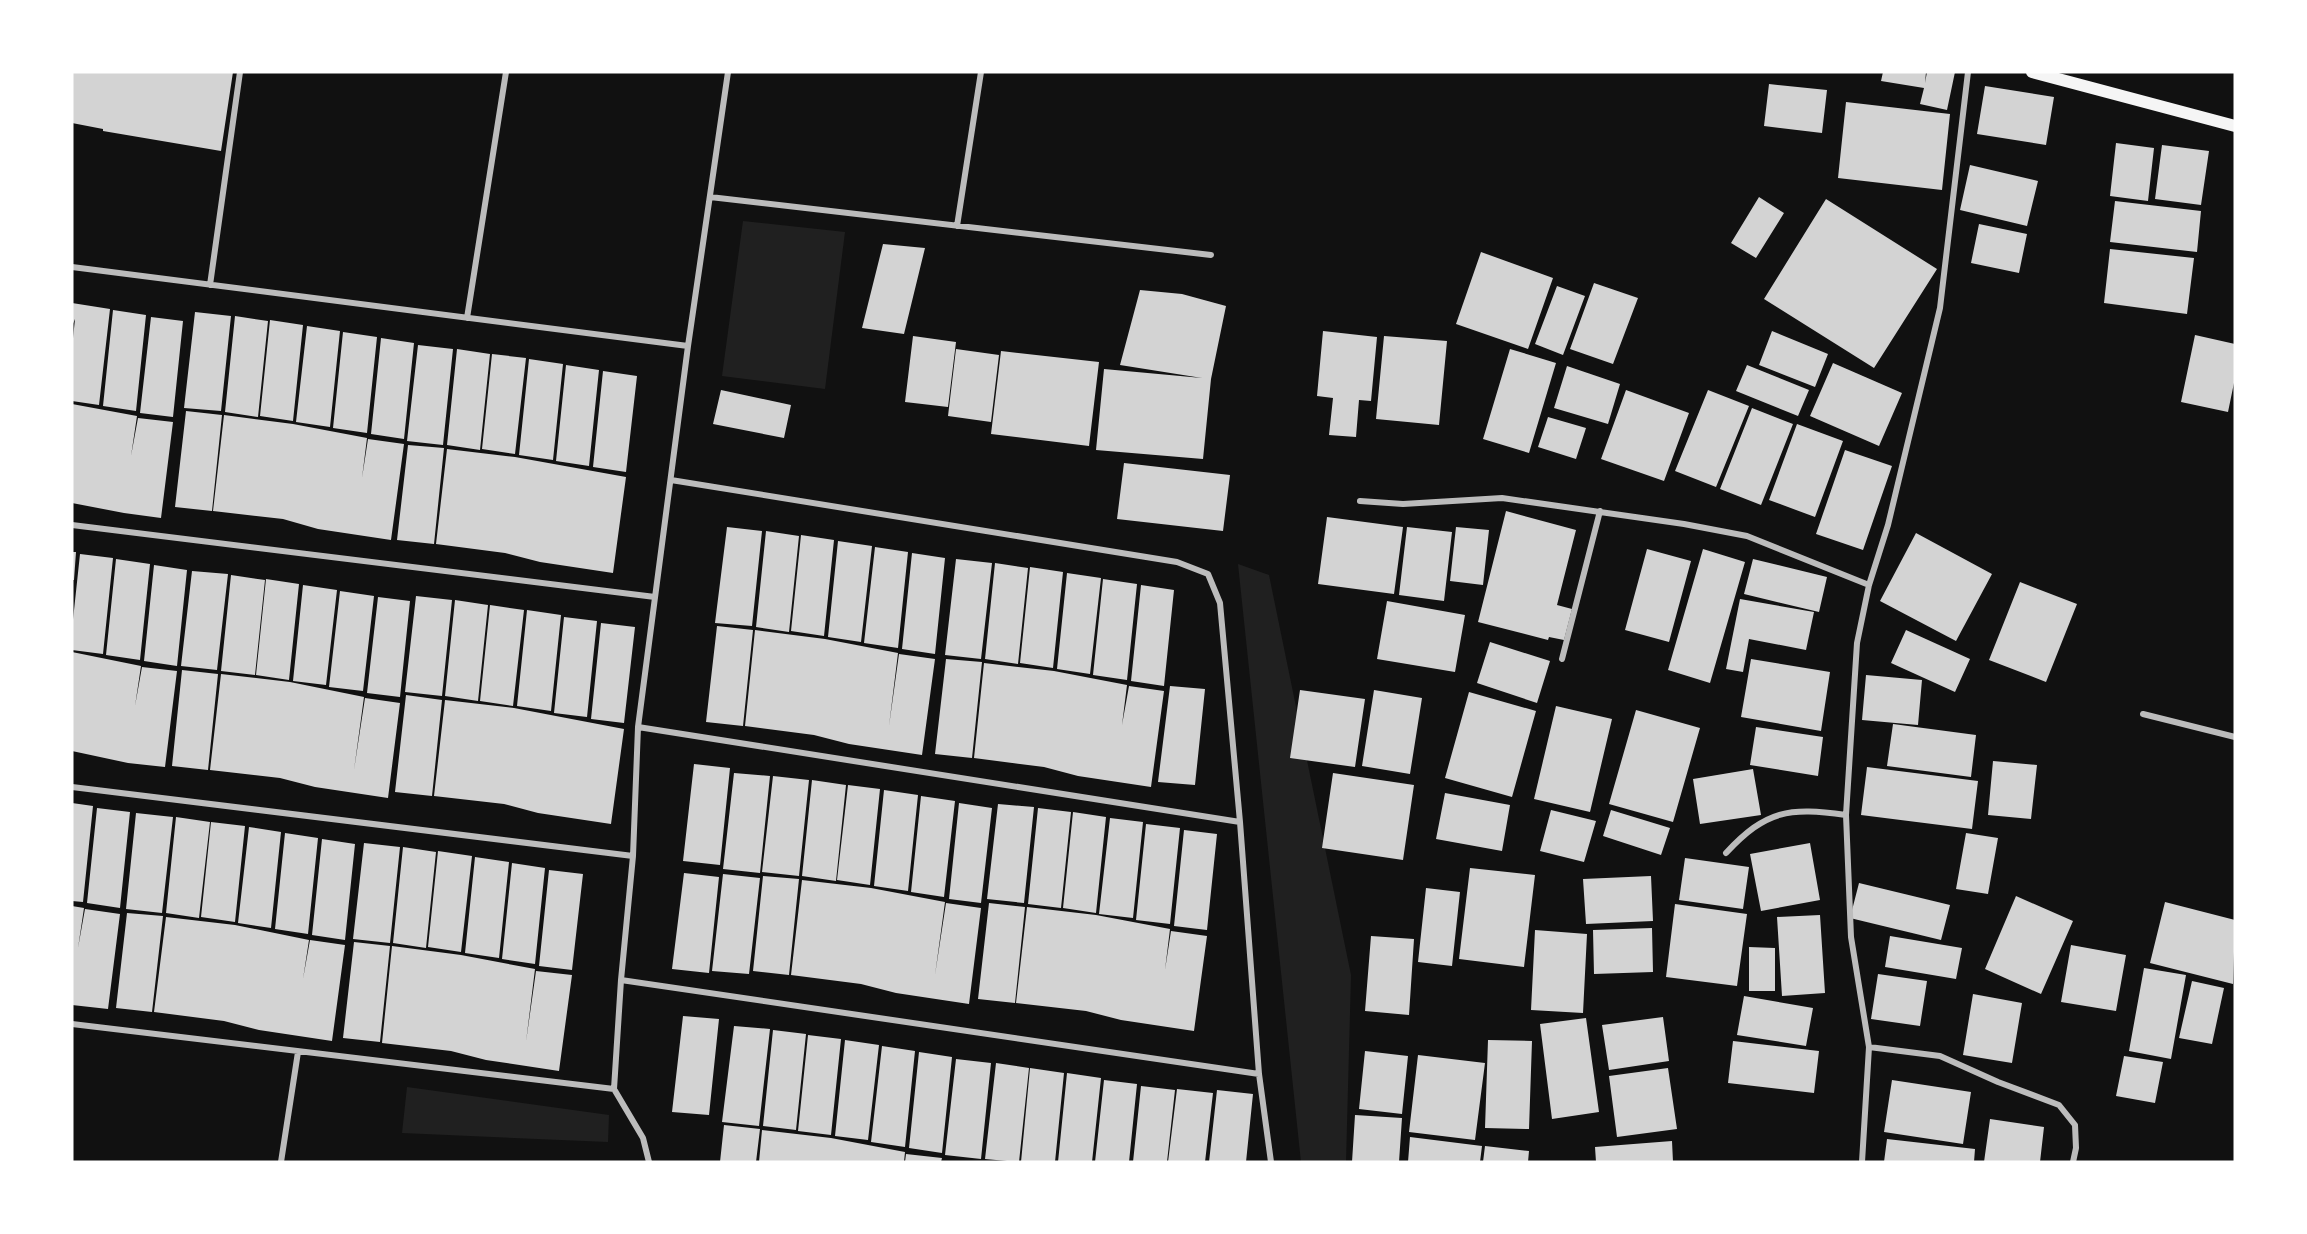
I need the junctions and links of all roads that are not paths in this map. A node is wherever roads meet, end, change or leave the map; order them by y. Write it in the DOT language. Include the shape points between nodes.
graph roads {
  1 [pos="240,72"];
  2 [pos="506,72"];
  3 [pos="728,72"];
  4 [pos="981,72"];
  5 [pos="1968,72"];
  6 [pos="2032,72"];
  7 [pos="2235,126"];
  8 [pos="710,197"];
  9 [pos="957,226"];
  10 [pos="1211,255"];
  11 [pos="72,267"];
  12 [pos="210,285"];
  13 [pos="467,318"];
  14 [pos="688,346"];
  15 [pos="671,480"];
  16 [pos="1360,501"];
  17 [pos="1600,511"];
  18 [pos="72,525"];
  19 [pos="1869,585"];
  20 [pos="655,597"];
  21 [pos="1562,659"];
  22 [pos="2144,714"];
  23 [pos="638,727"];
  24 [pos="2235,737"];
  25 [pos="72,787"];
  26 [pos="1846,815"];
  27 [pos="1240,822"];
  28 [pos="1726,853"];
  29 [pos="633,856"];
  30 [pos="621,980"];
  31 [pos="72,1024"];
  32 [pos="1869,1047"];
  33 [pos="298,1052"];
  34 [pos="1259,1074"];
  35 [pos="614,1089"];
  36 [pos="280,1162"];
  37 [pos="649,1162"];
  38 [pos="1271,1162"];
  39 [pos="1862,1162"];
  40 [pos="2073,1162"];
  1 -- 12 [label="street"];
  2 -- 13 [label="street"];
  3 -- 8 [label="street"];
  4 -- 9 [label="street"];
  5 -- 19 [label="street" via="1940,308 1888,525"];
  6 -- 7 [label="main road"];
  8 -- 9 [label="street"];
  8 -- 14 [label="street"];
  9 -- 10 [label="street"];
  11 -- 12 [label="street"];
  12 -- 13 [label="street"];
  13 -- 14 [label="street"];
  14 -- 15 [label="street"];
  15 -- 20 [label="street"];
  15 -- 27 [label="street" via="1177,562 1208,574 1220,603"];
  16 -- 17 [label="street" via="1403,504 1502,498"];
  17 -- 19 [label="street" via="1747,536"];
  17 -- 21 [label="street"];
  18 -- 20 [label="street"];
  19 -- 26 [label="street" via="1857,643"];
  20 -- 23 [label="street"];
  22 -- 24 [label="street"];
  23 -- 27 [label="street"];
  23 -- 29 [label="street"];
  25 -- 29 [label="street"];
  26 -- 28 [label="street" via="1800,811 1778,814 1743,835"];
  26 -- 32 [label="street" via="1851,937"];
  27 -- 34 [label="street"];
  29 -- 30 [label="street"];
  30 -- 34 [label="street"];
  30 -- 35 [label="street"];
  31 -- 33 [label="street"];
  32 -- 39 [label="street"];
  32 -- 40 [label="street" via="1940,1056 2059,1105 2075,1125"];
  33 -- 35 [label="street"];
  33 -- 36 [label="street"];
  34 -- 38 [label="street"];
  35 -- 37 [label="street" via="643,1138"];
}
